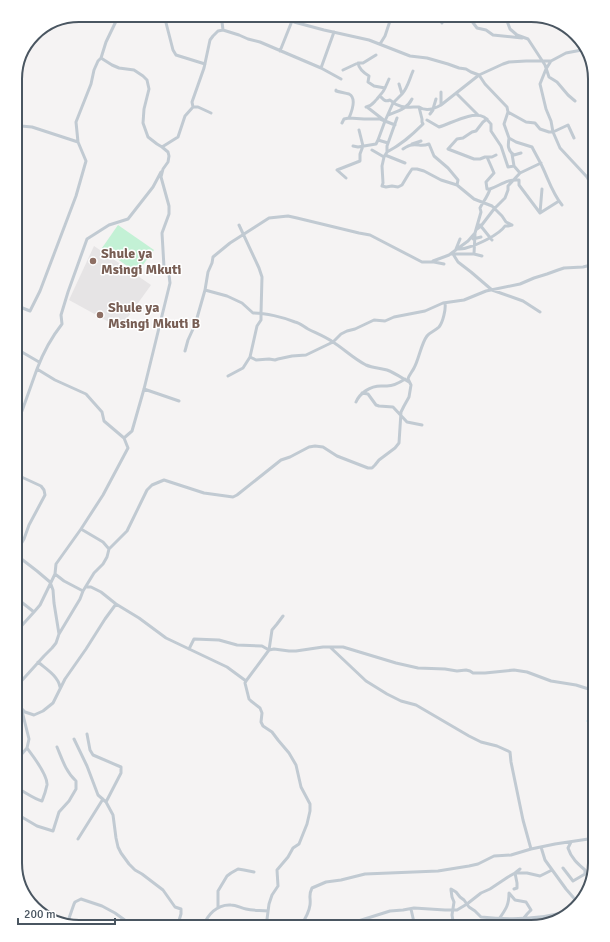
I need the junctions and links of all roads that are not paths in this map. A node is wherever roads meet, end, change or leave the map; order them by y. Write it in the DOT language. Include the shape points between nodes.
graph roads {
  1 [pos="116,22"];
  2 [pos="166,22"];
  3 [pos="222,22"];
  4 [pos="292,22"];
  5 [pos="296,22"];
  6 [pos="390,22"];
  7 [pos="472,22"];
  8 [pos="507,22"];
  9 [pos="223,30"];
  10 [pos="334,32"];
  11 [pos="528,39"];
  12 [pos="380,44"];
  13 [pos="580,50"];
  14 [pos="280,51"];
  15 [pos="376,55"];
  16 [pos="101,58"];
  17 [pos="541,60"];
  18 [pos="552,61"];
  19 [pos="358,63"];
  20 [pos="205,64"];
  21 [pos="321,68"];
  22 [pos="546,69"];
  23 [pos="343,70"];
  24 [pos="413,71"];
  25 [pos="480,75"];
  26 [pos="341,78"];
  27 [pos="389,79"];
  28 [pos="399,84"];
  29 [pos="385,88"];
  30 [pos="336,90"];
  31 [pos="441,92"];
  32 [pos="402,94"];
  33 [pos="456,94"];
  34 [pos="380,96"];
  35 [pos="436,98"];
  36 [pos="412,99"];
  37 [pos="575,101"];
  38 [pos="393,103"];
  39 [pos="441,105"];
  40 [pos="194,107"];
  41 [pos="419,107"];
  42 [pos="404,108"];
  43 [pos="433,109"];
  44 [pos="508,112"];
  45 [pos="211,113"];
  46 [pos="430,114"];
  47 [pos="388,115"];
  48 [pos="478,115"];
  49 [pos="349,118"];
  50 [pos="397,118"];
  51 [pos="487,119"];
  52 [pos="427,120"];
  53 [pos="385,121"];
  54 [pos="342,123"];
  55 [pos="395,125"];
  56 [pos="22,126"];
  57 [pos="360,130"];
  58 [pos="553,132"];
  59 [pos="509,138"];
  60 [pos="574,138"];
  61 [pos="378,140"];
  62 [pos="421,141"];
  63 [pos="78,142"];
  64 [pos="388,143"];
  65 [pos="411,145"];
  66 [pos="353,146"];
  67 [pos="363,146"];
  68 [pos="162,147"];
  69 [pos="403,149"];
  70 [pos="372,150"];
  71 [pos="521,153"];
  72 [pos="512,154"];
  73 [pos="386,155"];
  74 [pos="496,155"];
  75 [pos="487,157"];
  76 [pos="405,163"];
  77 [pos="541,163"];
  78 [pos="514,166"];
  79 [pos="163,169"];
  80 [pos="520,173"];
  81 [pos="346,178"];
  82 [pos="588,179"];
  83 [pos="513,180"];
  84 [pos="457,185"];
  85 [pos="490,189"];
  86 [pos="542,189"];
  87 [pos="559,201"];
  88 [pos="482,203"];
  89 [pos="562,205"];
  90 [pos="494,209"];
  91 [pos="540,213"];
  92 [pos="478,222"];
  93 [pos="239,225"];
  94 [pos="481,226"];
  95 [pos="476,231"];
  96 [pos="243,234"];
  97 [pos="481,237"];
  98 [pos="460,239"];
  99 [pos="470,239"];
  100 [pos="475,239"];
  101 [pos="491,239"];
  102 [pos="474,245"];
  103 [pos="456,249"];
  104 [pos="453,254"];
  105 [pos="474,254"];
  106 [pos="449,255"];
  107 [pos="482,256"];
  108 [pos="431,262"];
  109 [pos="444,264"];
  110 [pos="588,266"];
  111 [pos="205,290"];
  112 [pos="492,290"];
  113 [pos="445,303"];
  114 [pos="22,308"];
  115 [pos="540,312"];
  116 [pos="261,313"];
  117 [pos="333,342"];
  118 [pos="185,351"];
  119 [pos="22,352"];
  120 [pos="250,357"];
  121 [pos="39,362"];
  122 [pos="36,369"];
  123 [pos="228,376"];
  124 [pos="405,380"];
  125 [pos="409,382"];
  126 [pos="144,389"];
  127 [pos="362,393"];
  128 [pos="179,401"];
  129 [pos="356,402"];
  130 [pos="22,411"];
  131 [pos="401,416"];
  132 [pos="422,425"];
  133 [pos="124,438"];
  134 [pos="22,477"];
  135 [pos="81,529"];
  136 [pos="22,542"];
  137 [pos="109,549"];
  138 [pos="22,559"];
  139 [pos="55,574"];
  140 [pos="50,582"];
  141 [pos="86,587"];
  142 [pos="83,591"];
  143 [pos="22,603"];
  144 [pos="116,604"];
  145 [pos="34,612"];
  146 [pos="282,616"];
  147 [pos="22,625"];
  148 [pos="60,634"];
  149 [pos="330,647"];
  150 [pos="189,649"];
  151 [pos="269,650"];
  152 [pos="38,662"];
  153 [pos="22,679"];
  154 [pos="246,681"];
  155 [pos="60,688"];
  156 [pos="588,689"];
  157 [pos="22,709"];
  158 [pos="22,711"];
  159 [pos="86,734"];
  160 [pos="74,739"];
  161 [pos="57,747"];
  162 [pos="27,748"];
  163 [pos="22,754"];
  164 [pos="22,790"];
  165 [pos="104,801"];
  166 [pos="22,817"];
  167 [pos="78,839"];
  168 [pos="588,839"];
  169 [pos="570,842"];
  170 [pos="541,847"];
  171 [pos="531,849"];
  172 [pos="563,868"];
  173 [pos="520,869"];
  174 [pos="552,870"];
  175 [pos="254,872"];
  176 [pos="515,873"];
  177 [pos="514,889"];
  178 [pos="575,899"];
  179 [pos="467,904"];
  180 [pos="218,908"];
  181 [pos="411,909"];
  182 [pos="454,910"];
  183 [pos="268,911"];
  184 [pos="557,914"];
  185 [pos="69,919"];
  186 [pos="500,919"];
  187 [pos="523,919"];
  188 [pos="125,920"];
  189 [pos="179,920"];
  190 [pos="207,920"];
  191 [pos="267,920"];
  192 [pos="304,920"];
  193 [pos="362,920"];
  194 [pos="413,920"];
  195 [pos="453,920"];
  1 -- 16 [label="street"];
  2 -- 20 [label="street" via="176,55"];
  3 -- 9 [label="street"];
  4 -- 14 [label="street"];
  5 -- 10 [label="street"];
  6 -- 12 [label="street"];
  7 -- 11 [label="street" via="477,28 493,35"];
  8 -- 11 [label="street" via="510,29 517,35"];
  9 -- 14 [label="street"];
  9 -- 20 [label="street" via="218,31 210,40"];
  10 -- 12 [label="street"];
  10 -- 21 [label="street"];
  11 -- 17 [label="street"];
  12 -- 25 [label="street" via="410,56 427,58"];
  13 -- 18 [label="street" via="566,52"];
  14 -- 21 [label="street"];
  15 -- 19 [label="street" via="363,63"];
  16 -- 63 [label="street" via="94,70 76,122"];
  16 -- 68 [label="street" via="119,68 134,70 147,80 149,89 143,123 148,137"];
  17 -- 18 [label="street"];
  17 -- 22 [label="street"];
  17 -- 25 [label="street" via="506,63"];
  18 -- 22 [label="street"];
  19 -- 23 [label="street"];
  19 -- 29 [label="street" via="359,68 369,76 368,82"];
  20 -- 40 [label="street" via="192,102"];
  21 -- 26 [label="street"];
  22 -- 37 [label="street" via="549,77"];
  22 -- 58 [label="street" via="540,84"];
  24 -- 32 [label="street"];
  25 -- 33 [label="street"];
  25 -- 44 [label="street" via="507,107"];
  27 -- 29 [label="street"];
  28 -- 32 [label="street"];
  29 -- 34 [label="street"];
  30 -- 49 [label="street" via="353,98 353,109"];
  31 -- 39 [label="street"];
  32 -- 38 [label="street"];
  33 -- 39 [label="street"];
  33 -- 48 [label="street"];
  34 -- 38 [label="street" via="384,101 390,100"];
  34 -- 53 [label="street" via="367,107"];
  35 -- 43 [label="street"];
  36 -- 42 [label="street"];
  38 -- 42 [label="street"];
  38 -- 47 [label="street"];
  39 -- 43 [label="street"];
  40 -- 45 [label="street"];
  40 -- 68 [label="street" via="185,116 178,137"];
  41 -- 42 [label="street"];
  41 -- 43 [label="street"];
  41 -- 73 [label="street" via="423,124"];
  42 -- 47 [label="street"];
  43 -- 46 [label="street"];
  44 -- 58 [label="street" via="535,124 540,129"];
  44 -- 59 [label="street" via="504,124"];
  47 -- 53 [label="street"];
  48 -- 51 [label="street"];
  48 -- 52 [label="street" via="439,127"];
  49 -- 53 [label="street"];
  49 -- 54 [label="street" via="344,119"];
  50 -- 55 [label="street"];
  51 -- 75 [label="street" via="476,131 457,139 448,149 474,159"];
  51 -- 78 [label="street" via="501,146 508,167"];
  53 -- 55 [label="street"];
  53 -- 61 [label="street"];
  55 -- 64 [label="street"];
  56 -- 63 [label="street"];
  57 -- 67 [label="street"];
  58 -- 60 [label="street" via="568,126"];
  58 -- 82 [label="street" via="560,148"];
  59 -- 72 [label="street" via="508,146"];
  59 -- 77 [label="street" via="532,147"];
  61 -- 64 [label="street"];
  61 -- 67 [label="street" via="376,144"];
  62 -- 65 [label="street"];
  63 -- 114 [label="street" via="86,161 76,196 40,291 30,311"];
  64 -- 73 [label="street"];
  65 -- 69 [label="street"];
  65 -- 84 [label="street" via="429,144 434,156 458,180"];
  66 -- 67 [label="street"];
  67 -- 81 [label="street" via="360,161 338,170"];
  68 -- 79 [label="street" via="168,152 168,162"];
  70 -- 73 [label="street"];
  71 -- 72 [label="street"];
  72 -- 78 [label="street"];
  73 -- 76 [label="street"];
  73 -- 84 [label="street" via="382,166 382,186 402,185 412,169 424,171"];
  74 -- 75 [label="street" via="492,158"];
  75 -- 85 [label="street" via="494,173 486,182 487,189"];
  77 -- 80 [label="street"];
  77 -- 87 [label="street"];
  78 -- 80 [label="street"];
  79 -- 121 [label="street" via="153,187 128,219 109,225 87,239 61,315 62,324"];
  79 -- 126 [label="street" via="161,177 169,206 169,214 162,233 164,267 170,283"];
  80 -- 83 [label="street"];
  83 -- 85 [label="street"];
  83 -- 90 [label="street" via="508,186 505,198"];
  83 -- 91 [label="street" via="520,180 519,185"];
  84 -- 88 [label="street"];
  85 -- 88 [label="street"];
  86 -- 91 [label="street"];
  87 -- 89 [label="street"];
  87 -- 91 [label="street"];
  88 -- 90 [label="street"];
  88 -- 92 [label="street"];
  90 -- 94 [label="street"];
  90 -- 101 [label="street" via="512,225 505,226"];
  92 -- 94 [label="street"];
  92 -- 95 [label="street"];
  93 -- 96 [label="street"];
  94 -- 95 [label="street"];
  94 -- 101 [label="street"];
  95 -- 99 [label="street"];
  95 -- 100 [label="street"];
  96 -- 108 [label="street" via="270,218 288,216 370,235 422,262"];
  96 -- 111 [label="street" via="213,257"];
  96 -- 116 [label="street" via="262,277"];
  97 -- 100 [label="street"];
  98 -- 103 [label="street"];
  99 -- 100 [label="street"];
  99 -- 103 [label="street"];
  100 -- 102 [label="street"];
  101 -- 102 [label="street"];
  102 -- 103 [label="street"];
  102 -- 105 [label="street"];
  103 -- 106 [label="street"];
  104 -- 105 [label="street"];
  104 -- 106 [label="street"];
  104 -- 112 [label="street" via="458,262"];
  105 -- 107 [label="street"];
  106 -- 108 [label="street"];
  108 -- 109 [label="street"];
  110 -- 112 [label="street" via="564,268 520,284"];
  111 -- 116 [label="street" via="242,303 252,313"];
  111 -- 118 [label="street"];
  112 -- 113 [label="street" via="464,300"];
  112 -- 115 [label="street" via="523,302"];
  113 -- 117 [label="street" via="425,311 394,316 385,321 374,320 341,334"];
  113 -- 125 [label="street" via="441,324 426,337 415,367 409,375"];
  116 -- 117 [label="street" via="295,321"];
  116 -- 120 [label="street"];
  117 -- 120 [label="street" via="306,355 275,360 256,360"];
  117 -- 124 [label="street" via="366,365 389,371"];
  119 -- 121 [label="street"];
  120 -- 123 [label="street" via="243,368"];
  121 -- 122 [label="street"];
  122 -- 130 [label="street"];
  122 -- 133 [label="street" via="86,394 102,412 104,421"];
  124 -- 125 [label="street"];
  124 -- 127 [label="street" via="387,386 373,387"];
  125 -- 131 [label="street" via="409,397"];
  126 -- 128 [label="street"];
  126 -- 133 [label="street" via="132,431"];
  127 -- 129 [label="street"];
  127 -- 131 [label="street" via="368,394 376,405 393,407"];
  131 -- 132 [label="street" via="407,422"];
  131 -- 137 [label="street" via="399,443 372,468 337,456 323,447 309,447 281,460 233,497 204,493 164,480 152,485 147,490 127,531"];
  133 -- 135 [label="street" via="128,448"];
  134 -- 136 [label="street" via="41,486 44,495"];
  135 -- 137 [label="street" via="104,542"];
  135 -- 139 [label="street" via="56,564"];
  137 -- 141 [label="street" via="103,564"];
  138 -- 140 [label="street"];
  139 -- 140 [label="street"];
  139 -- 142 [label="street"];
  140 -- 145 [label="street"];
  140 -- 148 [label="street"];
  141 -- 142 [label="street"];
  141 -- 144 [label="street" via="101,592"];
  142 -- 148 [label="street"];
  143 -- 145 [label="street"];
  144 -- 150 [label="street" via="166,638"];
  144 -- 155 [label="street"];
  145 -- 147 [label="street"];
  146 -- 151 [label="street" via="272,630"];
  148 -- 152 [label="street" via="56,643"];
  149 -- 151 [label="street" via="296,651"];
  149 -- 156 [label="street" via="343,647 418,668 466,670 473,673 521,671"];
  149 -- 171 [label="street" via="366,681 386,694 416,705 481,742 510,752"];
  150 -- 151 [label="street" via="194,639 202,639 219,640 237,646 262,646"];
  150 -- 154 [label="street" via="227,667"];
  151 -- 154 [label="street"];
  152 -- 153 [label="street"];
  152 -- 155 [label="street" via="56,678"];
  154 -- 183 [label="street" via="250,701 260,708 262,713 263,726 272,732 289,753 310,804 307,824 299,844 277,870 278,886 272,895"];
  155 -- 157 [label="street" via="53,703 43,711 34,715"];
  158 -- 162 [label="street" via="30,739"];
  159 -- 165 [label="street" via="93,755 121,768 121,773"];
  160 -- 165 [label="street" via="98,795"];
  161 -- 166 [label="street" via="62,761 76,782 76,789 59,812 53,831"];
  162 -- 163 [label="street"];
  162 -- 164 [label="street" via="48,784 42,800 34,799"];
  165 -- 167 [label="street"];
  165 -- 189 [label="street" via="113,815 121,853 129,864 164,890 175,907 181,909"];
  168 -- 169 [label="street"];
  169 -- 170 [label="street"];
  169 -- 172 [label="street" via="570,855 585,870 585,874 573,881"];
  170 -- 171 [label="street"];
  170 -- 174 [label="street" via="545,860"];
  171 -- 192 [label="street" via="511,855 494,856 469,866 365,874 326,882 312,888 309,894 310,906"];
  173 -- 176 [label="street"];
  174 -- 176 [label="street" via="540,876"];
  174 -- 178 [label="street"];
  175 -- 180 [label="street" via="238,869 227,876 218,892"];
  176 -- 177 [label="street" via="517,888"];
  176 -- 179 [label="street"];
  179 -- 182 [label="street"];
  179 -- 182 [label="street" via="451,890"];
  179 -- 186 [label="street" via="481,917"];
  180 -- 183 [label="street" via="229,904 247,910"];
  180 -- 190 [label="street"];
  181 -- 182 [label="street"];
  181 -- 193 [label="street" via="390,911"];
  181 -- 194 [label="street"];
  182 -- 195 [label="street"];
  183 -- 191 [label="street"];
  184 -- 187 [label="street"];
  185 -- 188 [label="street" via="75,902 81,899 102,906"];
  186 -- 187 [label="street"];
  186 -- 187 [label="street" via="509,902 509,893 515,900 526,902 531,910"];
}
